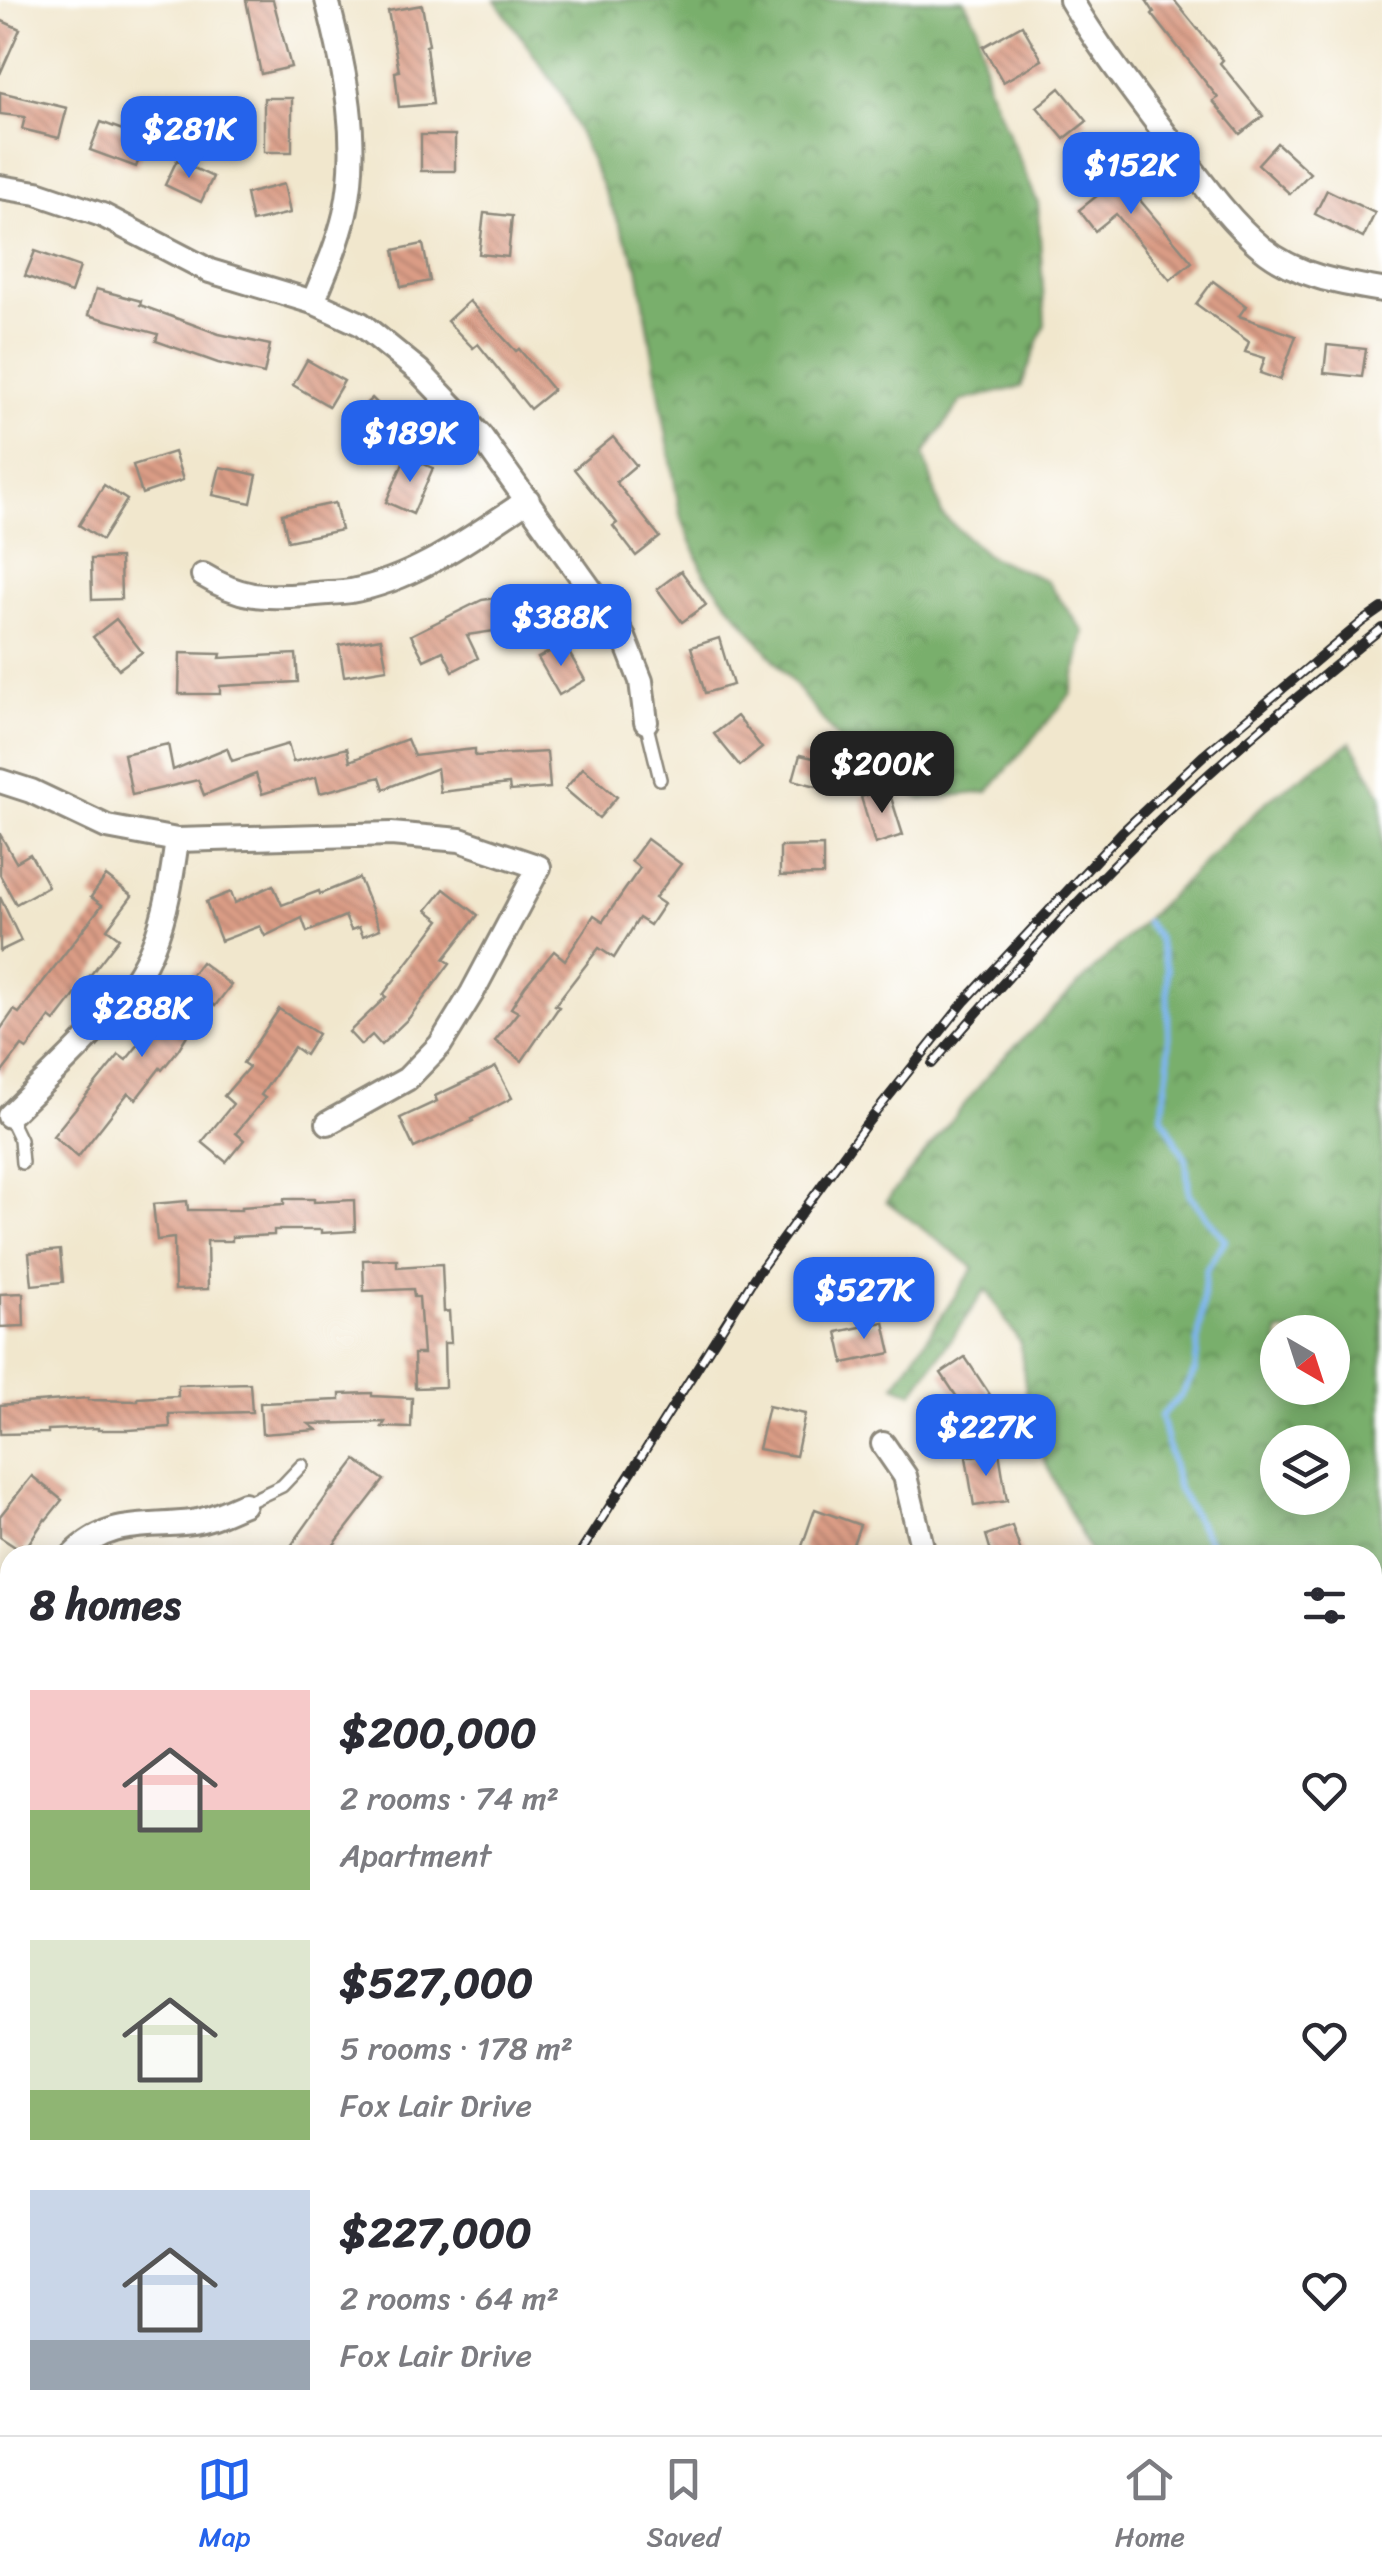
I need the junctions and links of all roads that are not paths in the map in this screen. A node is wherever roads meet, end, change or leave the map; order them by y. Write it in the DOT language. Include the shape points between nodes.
graph roads {
  1 [pos="327,0"];
  2 [pos="1071,0"];
  3 [pos="0,187"];
  4 [pos="1382,290"];
  5 [pos="314,302"];
  6 [pos="528,500"];
  7 [pos="203,575"];
  8 [pos="646,722"];
  9 [pos="660,779"];
  10 [pos="0,781"];
  11 [pos="177,840"];
  12 [pos="4,1114"];
  13 [pos="328,1123"];
  14 [pos="22,1164"];
  15 [pos="883,1444"];
  16 [pos="302,1465"];
  17 [pos="244,1504"];
  18 [pos="85,1545"];
  19 [pos="922,1545"];
  1 -- 5 [label="street" via="351,119 351,167 346,212"];
  2 -- 4 [label="street" via="1224,212 1263,249 1307,274"];
  3 -- 5 [label="street" via="102,215 210,270"];
  5 -- 6 [label="street" via="361,324 419,371 480,435"];
  6 -- 7 [label="street" via="449,553 352,591 266,598 228,590"];
  6 -- 8 [label="street" via="622,636 642,680"];
  8 -- 9 [label="lane"];
  10 -- 11 [label="street" via="107,827"];
  11 -- 12 [label="street" via="170,891 138,976 106,1017"];
  11 -- 13 [label="street" via="391,834 460,840 539,867 440,1045 407,1079"];
  12 -- 14 [label="lane" via="20,1140"];
  15 -- 19 [label="street" via="906,1476"];
  16 -- 17 [label="lane" via="282,1486"];
  17 -- 18 [label="street" via="210,1519 117,1528"];
}
